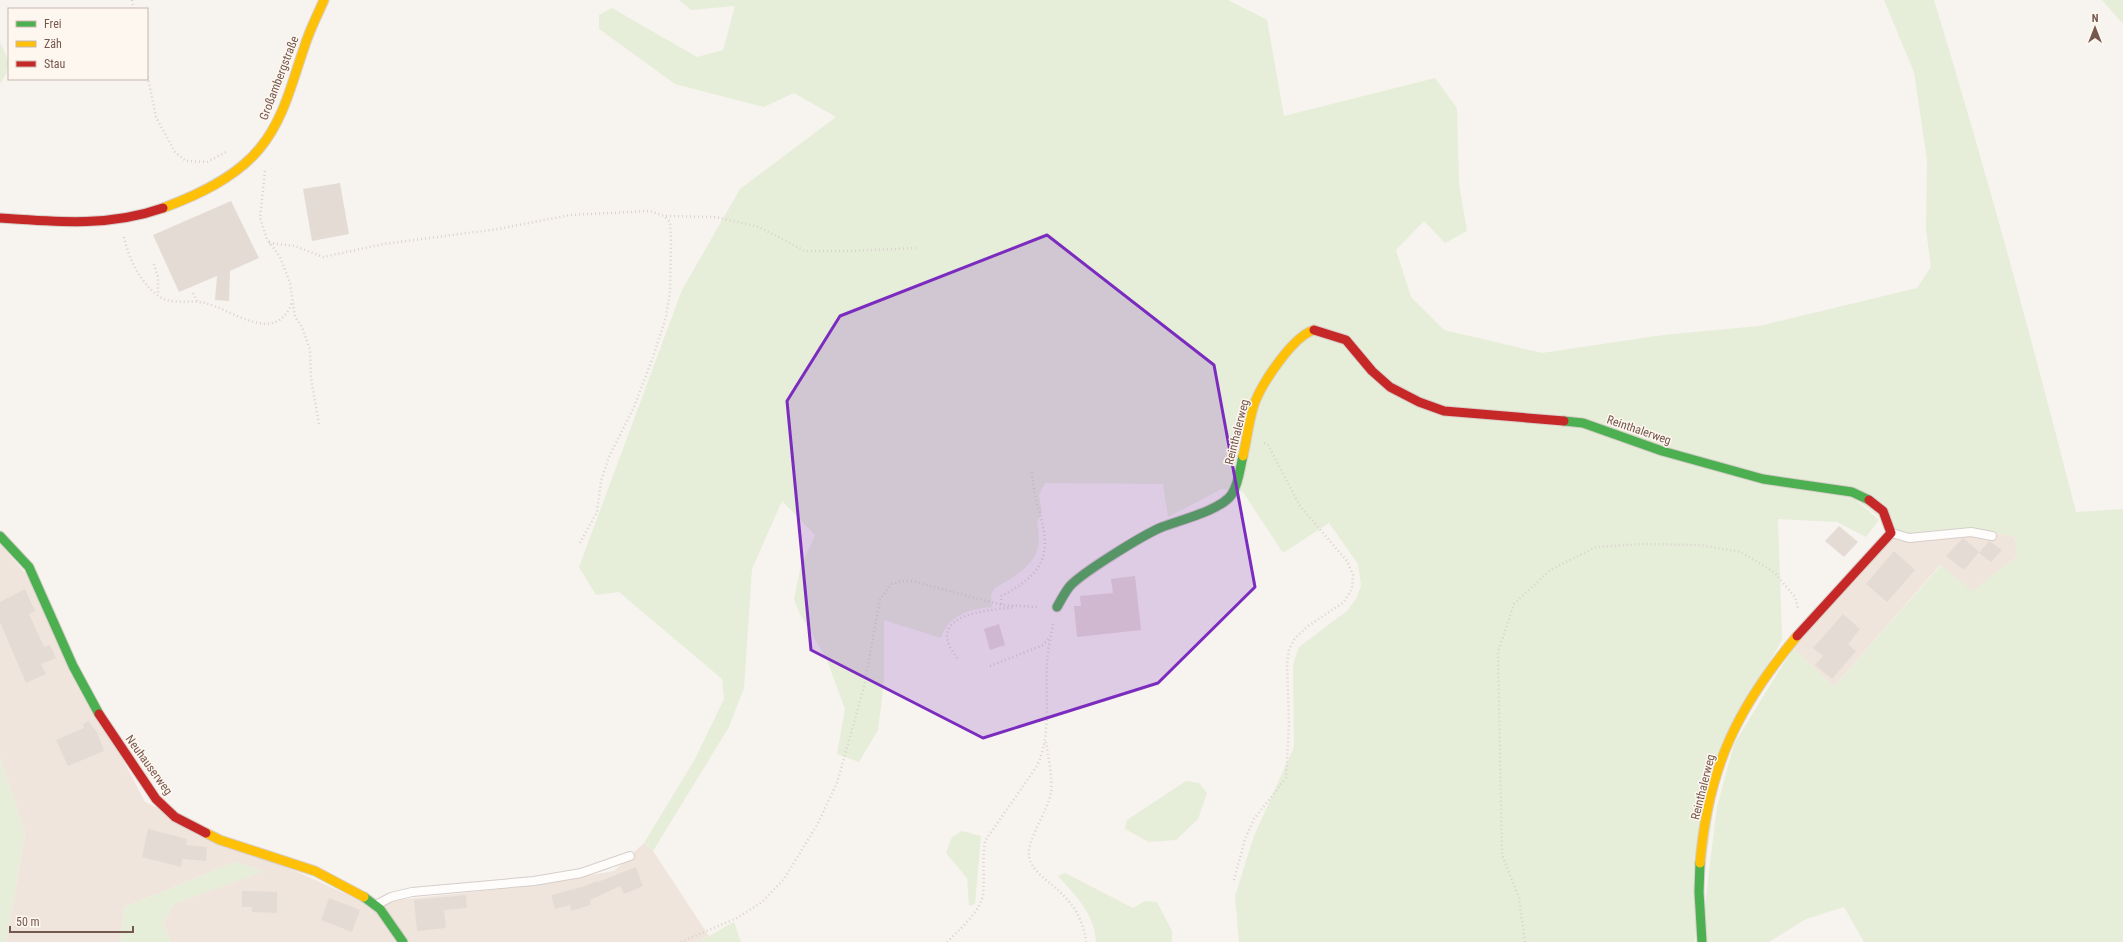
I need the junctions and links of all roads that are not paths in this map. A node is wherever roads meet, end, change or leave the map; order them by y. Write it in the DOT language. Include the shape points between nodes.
graph roads {
  1 [pos="324,0"];
  2 [pos="0,218"];
  3 [pos="1891,533"];
  4 [pos="0,536"];
  5 [pos="1992,536"];
  6 [pos="1057,607"];
  7 [pos="630,856"];
  8 [pos="376,905"];
  9 [pos="404,942"];
  10 [pos="1702,942"];
  1 -- 2 [label="street, Großambergstraße" via="276,124 259,150 236,171 219,182 162,207 120,219 90,222"];
  3 -- 5 [label="lane" via="1909,538 1971,532"];
  3 -- 6 [label="street, Reinthalerweg" via="1883,511 1866,498 1852,492 1763,479 1662,451 1583,423 1444,411 1390,387 1372,371 1346,340 1313,330 1298,340 1281,358 1255,402 1238,479 1232,494 1205,512 1160,528 1099,564 1070,586"];
  3 -- 10 [label="street, Reinthalerweg" via="1766,675 1727,742 1715,776 1702,847 1699,887"];
  4 -- 8 [label="street, Neuhauserweg" via="29,567 73,666 95,708 156,799 175,817 194,828 220,840 315,871"];
  7 -- 8 [label="lane" via="581,873 534,881 412,892 391,897"];
  8 -- 9 [label="street, Neuhauserweg"];
}
